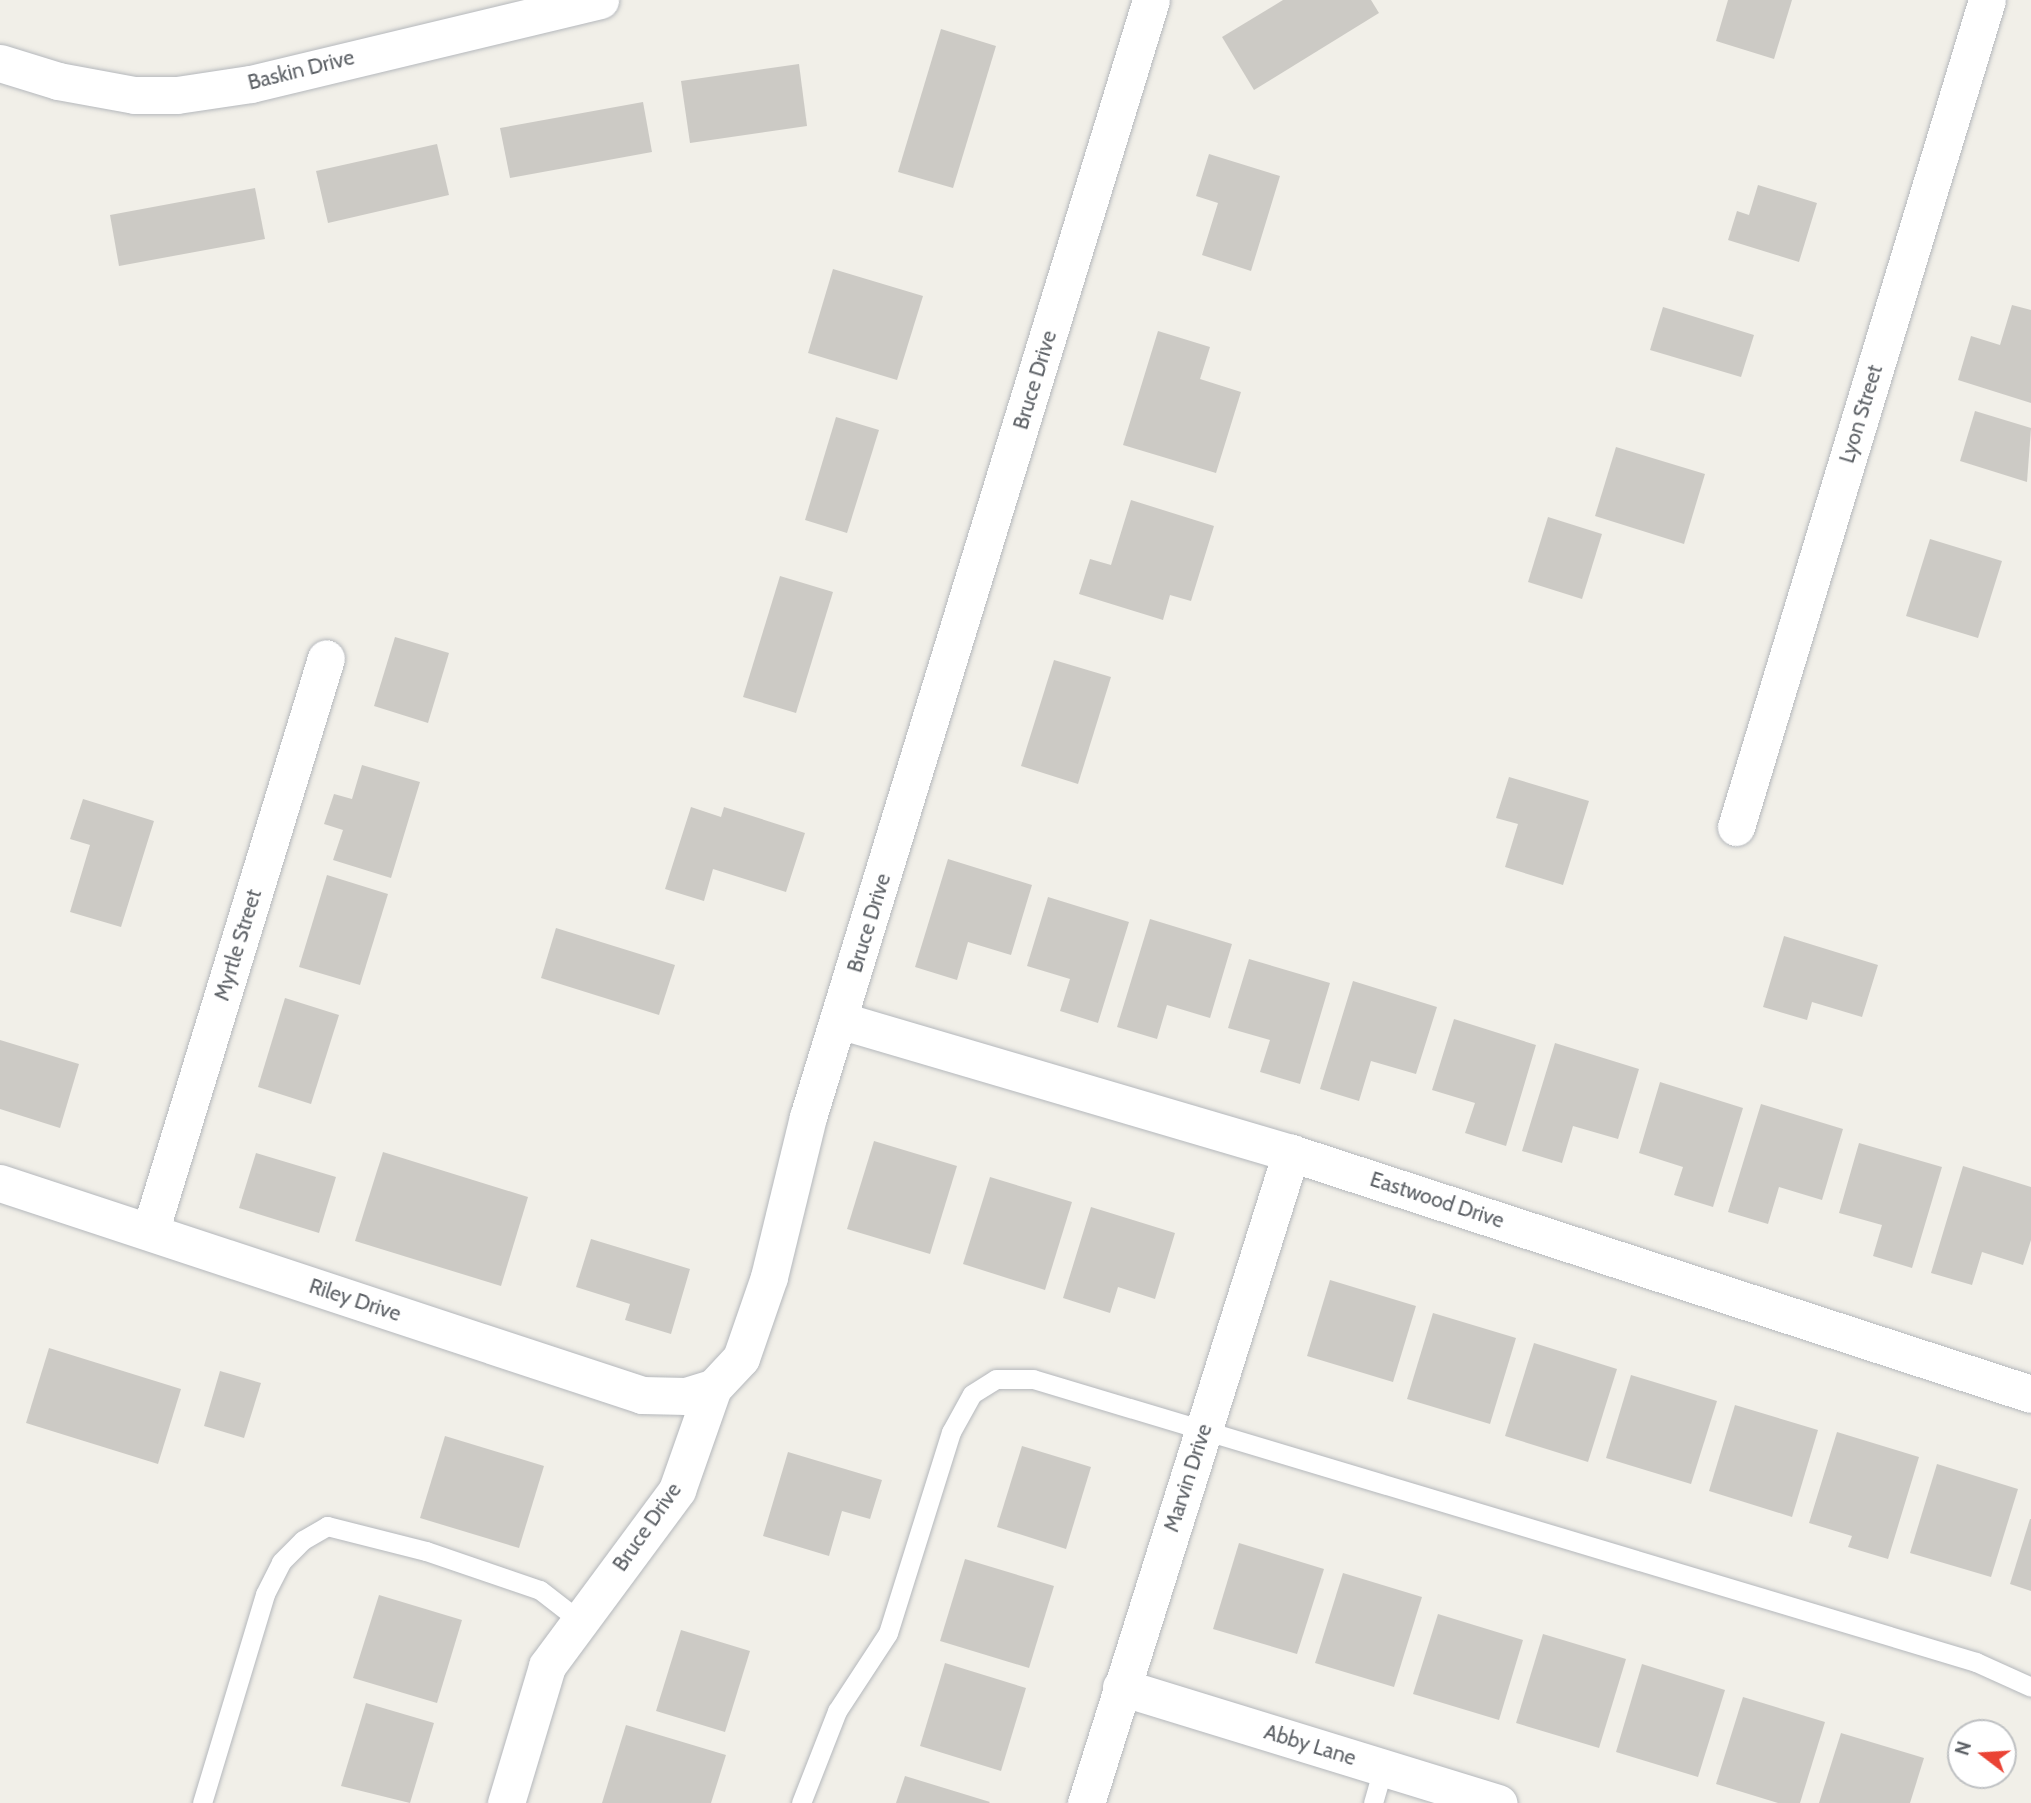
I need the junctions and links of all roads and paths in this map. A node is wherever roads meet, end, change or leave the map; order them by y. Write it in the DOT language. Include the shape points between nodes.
graph roads {
  1 [pos="600,0"];
  2 [pos="1151,0"];
  3 [pos="1987,0"];
  4 [pos="0,63"];
  5 [pos="326,658"];
  6 [pos="1736,827"];
  7 [pos="839,1020"];
  8 [pos="1291,1153"];
  9 [pos="0,1183"];
  10 [pos="150,1233"];
  11 [pos="713,1388"];
  12 [pos="2031,1394"];
  13 [pos="1203,1431"];
  14 [pos="580,1621"];
  15 [pos="1121,1687"];
  16 [pos="2031,1687"];
  17 [pos="1383,1767"];
  18 [pos="202,1803"];
  19 [pos="506,1803"];
  20 [pos="801,1803"];
  21 [pos="1086,1803"];
  22 [pos="1373,1803"];
  23 [pos="1499,1803"];
  1 -- 4 [label="street, Baskin Drive" via="251,84 177,95 134,95 58,81"];
  2 -- 7 [label="street, Bruce Drive"];
  3 -- 6 [label="street, Lyon Street"];
  5 -- 10 [label="street, Myrtle Street"];
  7 -- 8 [label="street, Eastwood Drive"];
  7 -- 11 [label="street, Bruce Drive" via="741,1358"];
  8 -- 12 [label="street, Eastwood Drive"];
  8 -- 13 [label="street, Marvin Drive"];
  9 -- 10 [label="street, Riley Drive"];
  10 -- 11 [label="street, Riley Drive" via="642,1395 686,1396"];
  11 -- 14 [label="street, Bruce Drive" via="677,1490"];
  13 -- 15 [label="street, Marvin Drive"];
  13 -- 16 [label="lane" via="1976,1662"];
  13 -- 20 [label="lane" via="1033,1379 996,1379 972,1394 951,1432 888,1633 837,1711"];
  14 -- 18 [label="lane" via="540,1590 426,1550 327,1526 303,1540 281,1562 265,1594"];
  14 -- 19 [label="street, Bruce Drive" via="547,1666"];
  15 -- 17 [label="street, Abby Lane"];
  15 -- 21 [label="street, Marvin Drive"];
  17 -- 22 [label="lane"];
  17 -- 23 [label="street, Abby Lane"];
}
